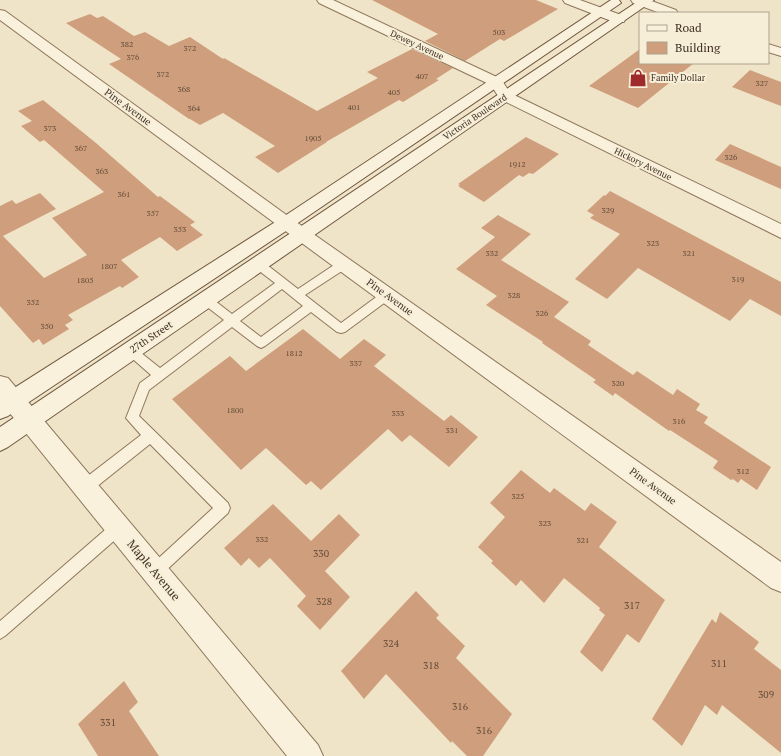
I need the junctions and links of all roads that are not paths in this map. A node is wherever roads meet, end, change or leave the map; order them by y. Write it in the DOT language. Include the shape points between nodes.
graph roads {
  1 [pos="323,0"];
  2 [pos="569,0"];
  3 [pos="620,0"];
  4 [pos="643,1"];
  5 [pos="602,12"];
  6 [pos="670,12"];
  7 [pos="0,14"];
  8 [pos="619,19"];
  9 [pos="769,48"];
  10 [pos="781,52"];
  11 [pos="501,89"];
  12 [pos="294,228"];
  13 [pos="781,232"];
  14 [pos="258,264"];
  15 [pos="344,264"];
  16 [pos="282,283"];
  17 [pos="297,295"];
  18 [pos="387,295"];
  19 [pos="206,300"];
  20 [pos="312,306"];
  21 [pos="232,321"];
  22 [pos="131,351"];
  23 [pos="160,375"];
  24 [pos="11,404"];
  25 [pos="150,436"];
  26 [pos="0,440"];
  27 [pos="84,487"];
  28 [pos="118,528"];
  29 [pos="155,571"];
  30 [pos="781,578"];
  31 [pos="0,631"];
  32 [pos="307,756"];
  1 -- 11 [label="street, Dewey Avenue"];
  2 -- 5 [label="street"];
  3 -- 5 [label="street, Victoria Boulevard"];
  4 -- 6 [label="street"];
  4 -- 8 [label="street, Victoria Boulevard"];
  5 -- 8 [label="street"];
  5 -- 11 [label="street, Victoria Boulevard"];
  7 -- 12 [label="street, Pine Avenue"];
  8 -- 11 [label="street, Victoria Boulevard"];
  9 -- 10 [label="street"];
  11 -- 12 [label="street, Victoria Boulevard"];
  11 -- 13 [label="street, Hickory Avenue"];
  12 -- 14 [label="street, 27th Street"];
  12 -- 15 [label="street, Pine Avenue"];
  12 -- 24 [label="street, 27th Street"];
  14 -- 16 [label="lane"];
  14 -- 19 [label="street, 27th Street"];
  15 -- 17 [label="lane"];
  15 -- 18 [label="street, Pine Avenue"];
  16 -- 17 [label="lane"];
  16 -- 21 [label="lane"];
  17 -- 20 [label="lane"];
  18 -- 20 [label="lane" via="341,329"];
  18 -- 30 [label="street, Pine Avenue"];
  19 -- 21 [label="lane"];
  19 -- 22 [label="street, 27th Street"];
  20 -- 21 [label="lane" via="260,343"];
  21 -- 23 [label="lane"];
  22 -- 23 [label="lane"];
  22 -- 24 [label="street, 27th Street"];
  23 -- 25 [label="lane" via="144,387 132,418"];
  24 -- 26 [label="street, 27th Street"];
  24 -- 27 [label="street, Maple Avenue"];
  25 -- 27 [label="lane"];
  25 -- 29 [label="lane" via="223,508"];
  27 -- 28 [label="street, Maple Avenue"];
  28 -- 29 [label="street, Maple Avenue"];
  28 -- 31 [label="lane"];
  29 -- 32 [label="street, Maple Avenue"];
}
